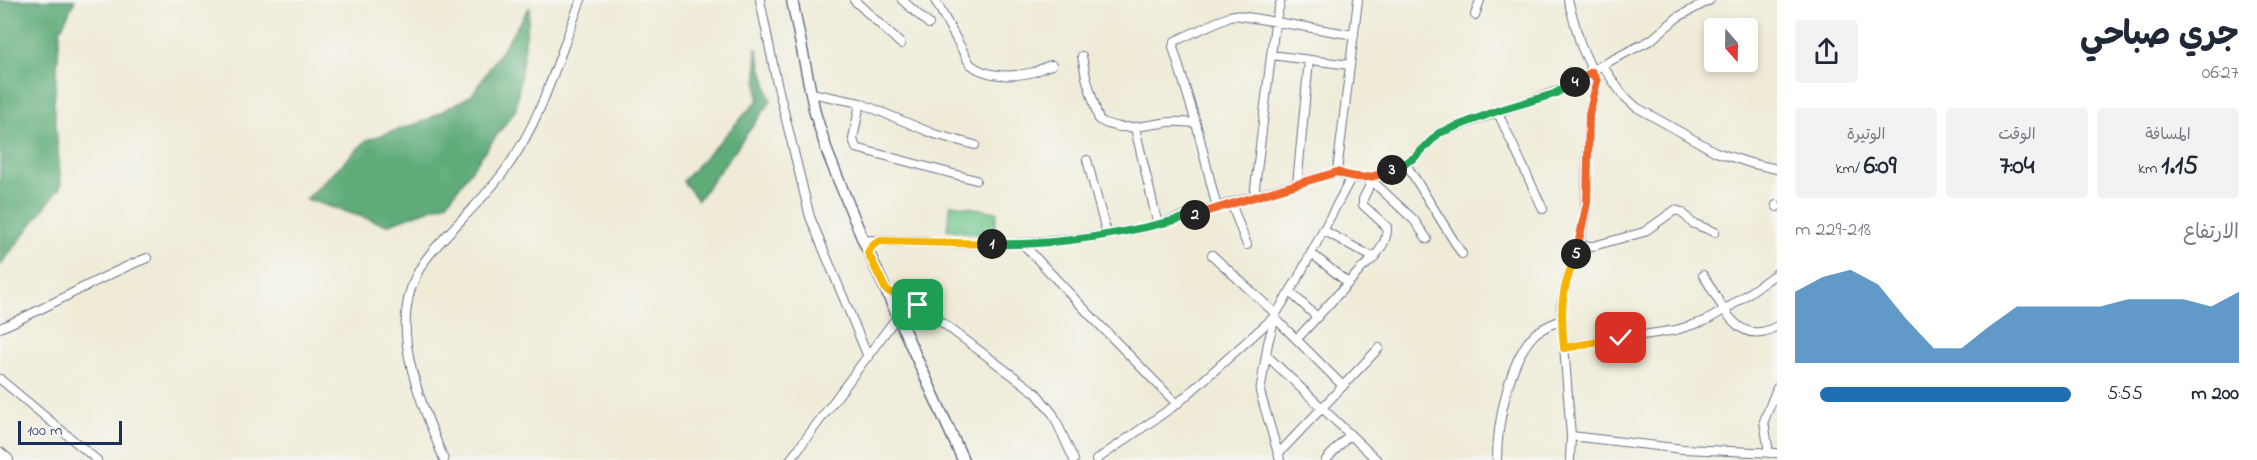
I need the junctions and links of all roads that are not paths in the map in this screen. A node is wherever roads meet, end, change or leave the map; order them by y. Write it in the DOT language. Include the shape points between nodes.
graph roads {
  1 [pos="581,0"];
  2 [pos="760,0"];
  3 [pos="785,0"];
  4 [pos="792,0"];
  5 [pos="854,0"];
  6 [pos="902,0"];
  7 [pos="935,0"];
  8 [pos="1281,0"];
  9 [pos="1359,0"];
  10 [pos="1480,0"];
  11 [pos="1568,0"];
  12 [pos="1710,0"];
  13 [pos="1475,15"];
  14 [pos="1275,23"];
  15 [pos="929,24"];
  16 [pos="1354,35"];
  17 [pos="901,45"];
  18 [pos="1271,55"];
  19 [pos="1082,56"];
  20 [pos="1309,60"];
  21 [pos="1052,65"];
  22 [pos="1350,65"];
  23 [pos="1602,65"];
  24 [pos="1592,72"];
  25 [pos="811,93"];
  26 [pos="860,103"];
  27 [pos="1497,111"];
  28 [pos="1196,123"];
  29 [pos="1135,128"];
  30 [pos="975,145"];
  31 [pos="1087,160"];
  32 [pos="1406,164"];
  33 [pos="1777,169"];
  34 [pos="1345,178"];
  35 [pos="976,180"];
  36 [pos="1370,180"];
  37 [pos="1297,184"];
  38 [pos="1254,196"];
  39 [pos="1231,203"];
  40 [pos="1217,208"];
  41 [pos="1543,209"];
  42 [pos="1158,225"];
  43 [pos="1323,230"];
  44 [pos="1715,232"];
  45 [pos="1107,235"];
  46 [pos="1427,239"];
  47 [pos="863,240"];
  48 [pos="879,241"];
  49 [pos="1023,243"];
  50 [pos="1247,245"];
  51 [pos="1579,246"];
  52 [pos="868,253"];
  53 [pos="1311,253"];
  54 [pos="1462,254"];
  55 [pos="1212,255"];
  56 [pos="147,258"];
  57 [pos="1374,258"];
  58 [pos="1777,273"];
  59 [pos="1703,275"];
  60 [pos="1348,283"];
  61 [pos="886,290"];
  62 [pos="1290,292"];
  63 [pos="1725,310"];
  64 [pos="1275,316"];
  65 [pos="1317,317"];
  66 [pos="1561,320"];
  67 [pos="893,322"];
  68 [pos="1777,326"];
  69 [pos="0,328"];
  70 [pos="1297,339"];
  71 [pos="1379,348"];
  72 [pos="1564,348"];
  73 [pos="1266,355"];
  74 [pos="868,357"];
  75 [pos="0,379"];
  76 [pos="1343,386"];
  77 [pos="1777,388"];
  78 [pos="1775,400"];
  79 [pos="1178,404"];
  80 [pos="1323,408"];
  81 [pos="1350,434"];
  82 [pos="1571,436"];
  83 [pos="1773,453"];
  84 [pos="0,454"];
  85 [pos="1280,457"];
  86 [pos="8,460"];
  87 [pos="97,460"];
  88 [pos="444,460"];
  89 [pos="790,460"];
  90 [pos="956,460"];
  91 [pos="963,460"];
  92 [pos="1074,460"];
  93 [pos="1096,460"];
  94 [pos="1326,460"];
  95 [pos="1377,460"];
  96 [pos="1497,460"];
  97 [pos="1570,460"];
  1 -- 88 [label="street" via="520,148 493,185 427,257 412,284 405,321 407,352 414,382"];
  2 -- 74 [label="street" via="810,217"];
  3 -- 67 [label="main road" via="820,154"];
  4 -- 25 [label="main road"];
  5 -- 17 [label="street"];
  6 -- 15 [label="street"];
  7 -- 21 [label="street" via="975,68 991,74 1016,75"];
  8 -- 14 [label="street"];
  9 -- 16 [label="street"];
  10 -- 13 [label="street"];
  11 -- 24 [label="street"];
  12 -- 23 [label="street" via="1678,17 1651,40"];
  14 -- 16 [label="street"];
  14 -- 18 [label="street"];
  14 -- 28 [label="street" via="1230,16 1175,41 1173,47"];
  16 -- 22 [label="street"];
  18 -- 20 [label="street"];
  18 -- 38 [label="street"];
  19 -- 29 [label="street" via="1099,120"];
  20 -- 22 [label="street"];
  20 -- 37 [label="street"];
  22 -- 34 [label="street"];
  23 -- 24 [label="street"];
  23 -- 33 [label="street" via="1622,94 1636,106 1716,152"];
  24 -- 27 [label="street" via="1554,94"];
  24 -- 51 [label="street" via="1597,84 1589,115 1587,203"];
  25 -- 26 [label="street"];
  25 -- 47 [label="main road" via="828,154"];
  26 -- 30 [label="street" via="934,134"];
  26 -- 35 [label="street" via="852,139 856,148"];
  27 -- 32 [label="street" via="1439,133"];
  27 -- 41 [label="street"];
  28 -- 29 [label="street" via="1171,122"];
  28 -- 40 [label="street"];
  29 -- 42 [label="street"];
  31 -- 45 [label="street"];
  32 -- 36 [label="street"];
  32 -- 54 [label="street"];
  34 -- 36 [label="street"];
  34 -- 37 [label="street"];
  34 -- 43 [label="street"];
  36 -- 46 [label="street" via="1414,220"];
  36 -- 57 [label="street" via="1363,205 1388,229"];
  37 -- 38 [label="street"];
  38 -- 39 [label="street"];
  39 -- 40 [label="street"];
  39 -- 50 [label="street"];
  40 -- 42 [label="street"];
  42 -- 45 [label="street"];
  43 -- 53 [label="street"];
  43 -- 57 [label="street"];
  44 -- 51 [label="street" via="1692,223 1675,210 1644,232"];
  45 -- 49 [label="street"];
  47 -- 48 [label="street"];
  47 -- 52 [label="main road"];
  48 -- 49 [label="street"];
  48 -- 52 [label="street"];
  49 -- 79 [label="street"];
  51 -- 66 [label="street" via="1562,297"];
  52 -- 61 [label="main road"];
  53 -- 60 [label="street"];
  53 -- 62 [label="street"];
  55 -- 64 [label="street"];
  56 -- 69 [label="street"];
  57 -- 60 [label="street"];
  58 -- 63 [label="street"];
  59 -- 63 [label="street"];
  60 -- 65 [label="street"];
  61 -- 91 [label="main road"];
  61 -- 92 [label="street" via="924,309 1036,393 1053,414"];
  62 -- 64 [label="street"];
  62 -- 65 [label="street"];
  63 -- 68 [label="street" via="1734,323 1756,334"];
  63 -- 72 [label="street" via="1676,330"];
  64 -- 70 [label="street"];
  64 -- 73 [label="street"];
  64 -- 79 [label="street"];
  65 -- 70 [label="street"];
  66 -- 72 [label="street"];
  66 -- 96 [label="street" via="1535,334 1512,372 1499,424"];
  67 -- 74 [label="street"];
  67 -- 90 [label="main road"];
  70 -- 76 [label="street"];
  71 -- 76 [label="street"];
  72 -- 82 [label="street"];
  73 -- 80 [label="street"];
  73 -- 85 [label="street" via="1260,392"];
  74 -- 89 [label="street"];
  75 -- 87 [label="street"];
  76 -- 80 [label="street"];
  77 -- 78 [label="street"];
  78 -- 83 [label="street" via="1764,421"];
  79 -- 93 [label="street"];
  80 -- 81 [label="street"];
  80 -- 85 [label="street"];
  81 -- 94 [label="street"];
  81 -- 95 [label="street"];
  82 -- 83 [label="street" via="1683,449"];
  82 -- 97 [label="street"];
  84 -- 86 [label="highway"];
}
